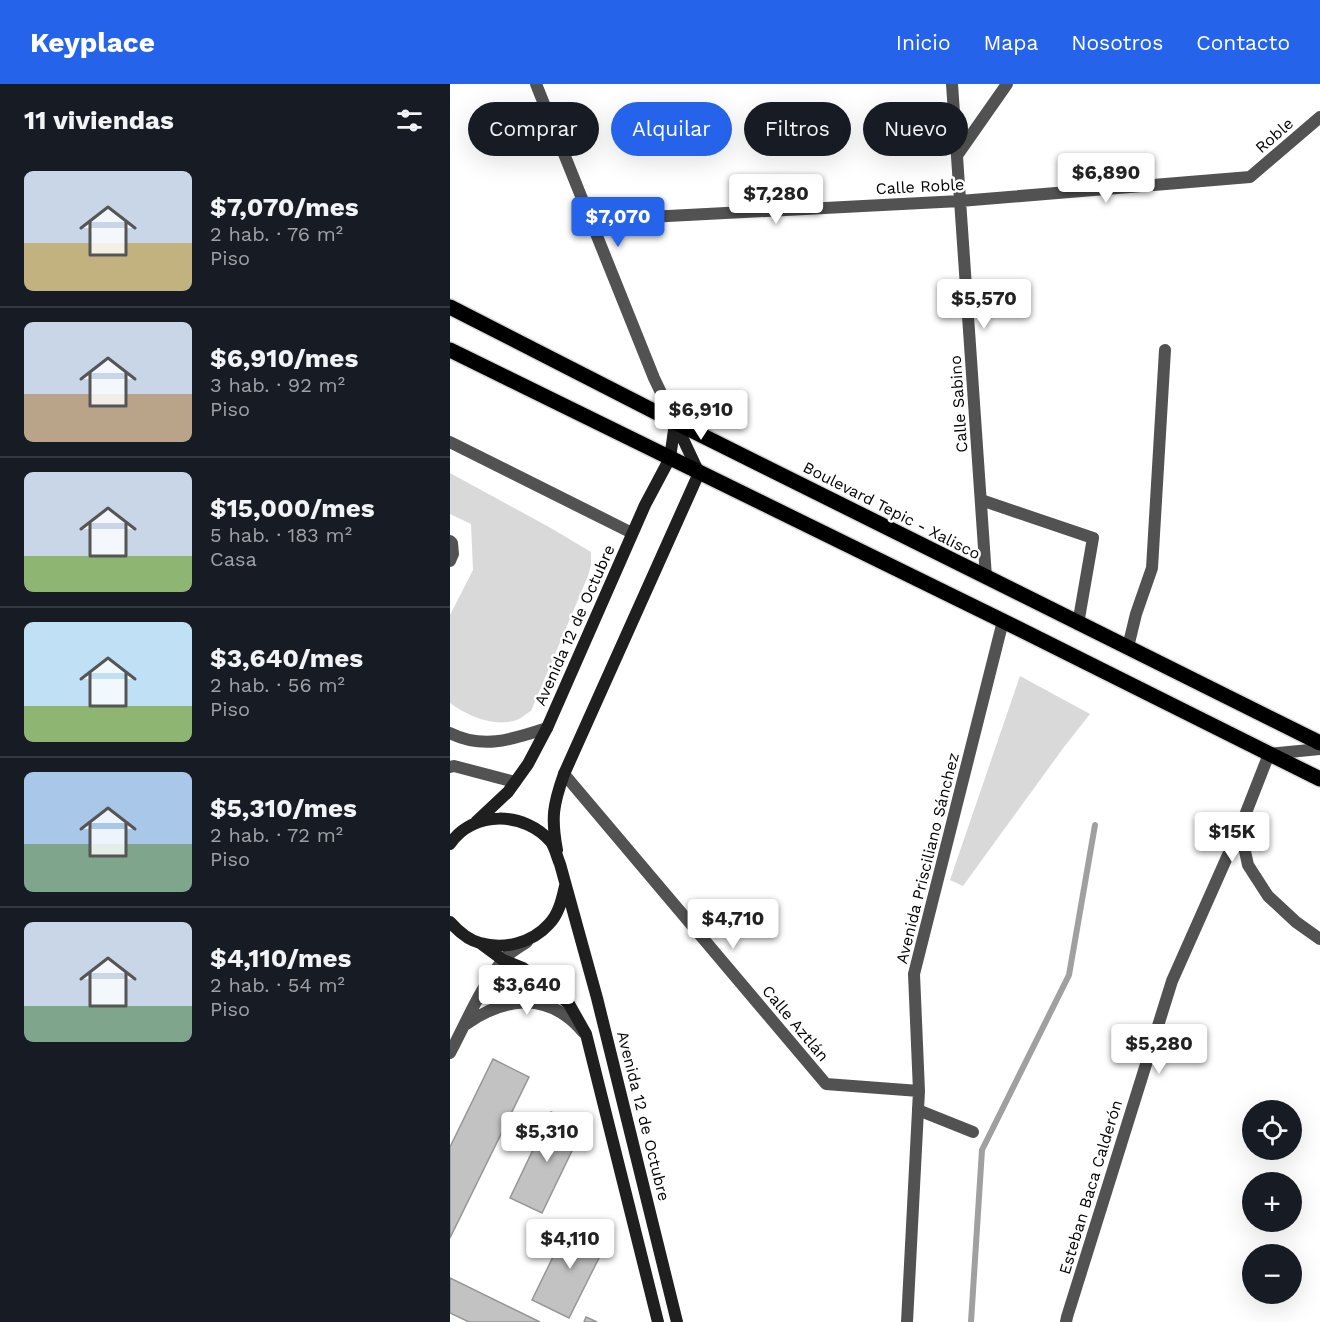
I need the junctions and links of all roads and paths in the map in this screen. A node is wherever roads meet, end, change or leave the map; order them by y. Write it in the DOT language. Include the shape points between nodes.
graph roads {
  1 [pos="536,84"];
  2 [pos="952,84"];
  3 [pos="1007,84"];
  4 [pos="954,102"];
  5 [pos="1320,117"];
  6 [pos="968,140"];
  7 [pos="958,156"];
  8 [pos="1250,177"];
  9 [pos="960,201"];
  10 [pos="591,220"];
  11 [pos="450,307"];
  12 [pos="450,350"];
  13 [pos="1165,350"];
  14 [pos="675,422"];
  15 [pos="450,442"];
  16 [pos="670,458"];
  17 [pos="699,473"];
  18 [pos="981,500"];
  19 [pos="632,533"];
  20 [pos="450,541"];
  21 [pos="450,561"];
  22 [pos="986,577"];
  23 [pos="1004,621"];
  24 [pos="1078,624"];
  25 [pos="1128,647"];
  26 [pos="547,728"];
  27 [pos="450,732"];
  28 [pos="1320,743"];
  29 [pos="1320,749"];
  30 [pos="1269,754"];
  31 [pos="450,767"];
  32 [pos="564,774"];
  33 [pos="1320,779"];
  34 [pos="516,782"];
  35 [pos="473,824"];
  36 [pos="1240,828"];
  37 [pos="450,844"];
  38 [pos="558,860"];
  39 [pos="565,885"];
  40 [pos="450,922"];
  41 [pos="533,938"];
  42 [pos="1320,939"];
  43 [pos="480,943"];
  44 [pos="503,960"];
  45 [pos="464,1025"];
  46 [pos="586,1034"];
  47 [pos="450,1053"];
  48 [pos="920,1091"];
  49 [pos="918,1110"];
  50 [pos="973,1132"];
  51 [pos="658,1322"];
  52 [pos="677,1322"];
  53 [pos="907,1322"];
  54 [pos="1066,1322"];
  1 -- 10 [label="street"];
  2 -- 4 [label="street, Calle Sabino"];
  3 -- 6 [label="street"];
  5 -- 8 [label="street, Roble"];
  7 -- 9 [label="street, Calle Sabino"];
  8 -- 9 [label="street, Calle Roble"];
  9 -- 10 [label="street, Calle Roble"];
  9 -- 18 [label="street, Calle Sabino"];
  10 -- 14 [label="street"];
  11 -- 14 [label="main road, Boulevard Tepic - Xalisco"];
  12 -- 16 [label="main road"];
  13 -- 25 [label="street" via="1152,568"];
  14 -- 16 [label="main road, Avenida 12 de Octubre"];
  14 -- 17 [label="main road"];
  14 -- 22 [label="main road, Boulevard Tepic - Xalisco"];
  15 -- 19 [label="street"];
  16 -- 17 [label="main road"];
  16 -- 19 [label="main road, Avenida 12 de Octubre"];
  17 -- 23 [label="main road"];
  17 -- 32 [label="main road, Avenida 12 de Octubre"];
  18 -- 22 [label="street, Calle Sabino"];
  18 -- 24 [label="street" via="1093,538"];
  19 -- 26 [label="main road, Avenida 12 de Octubre"];
  20 -- 21 [label="street"];
  22 -- 24 [label="main road, Boulevard Tepic - Xalisco"];
  23 -- 30 [label="main road"];
  23 -- 48 [label="street, Avenida Prisciliano Sánchez" via="914,974"];
  24 -- 25 [label="main road, Boulevard Tepic - Xalisco"];
  25 -- 28 [label="main road, Boulevard Tepic - Xalisco"];
  26 -- 27 [label="street" via="508,741 486,743"];
  26 -- 34 [label="main road, Avenida 12 de Octubre"];
  29 -- 30 [label="street"];
  30 -- 33 [label="main road"];
  30 -- 36 [label="street, Esteban Baca Calderón"];
  31 -- 34 [label="street"];
  32 -- 38 [label="main road, Avenida 12 de Octubre" via="553,820"];
  32 -- 48 [label="street, Calle Aztlán" via="826,1084"];
  34 -- 35 [label="main road, Avenida 12 de Octubre"];
  35 -- 37 [label="main road, Avenida 12 de Octubre"];
  35 -- 38 [label="main road, Avenida 12 de Octubre" via="495,818 516,820 537,829 553,844"];
  36 -- 42 [label="street" via="1248,865 1268,896"];
  36 -- 54 [label="street, Esteban Baca Calderón" via="1172,981"];
  38 -- 39 [label="main road, Avenida 12 de Octubre"];
  39 -- 41 [label="main road" via="560,906 549,924"];
  39 -- 52 [label="main road, Avenida 12 de Octubre"];
  40 -- 43 [label="main road" via="464,936"];
  41 -- 43 [label="main road" via="507,946"];
  41 -- 44 [label="street"];
  43 -- 44 [label="main road"];
  44 -- 45 [label="street"];
  44 -- 46 [label="main road" via="523,968 556,992"];
  45 -- 46 [label="street" via="507,1004 524,1001 565,1015"];
  45 -- 47 [label="street"];
  46 -- 51 [label="main road"];
  48 -- 49 [label="street, Avenida Prisciliano Sánchez"];
  49 -- 50 [label="street"];
  49 -- 53 [label="street, Avenida Prisciliano Sánchez"];
}
